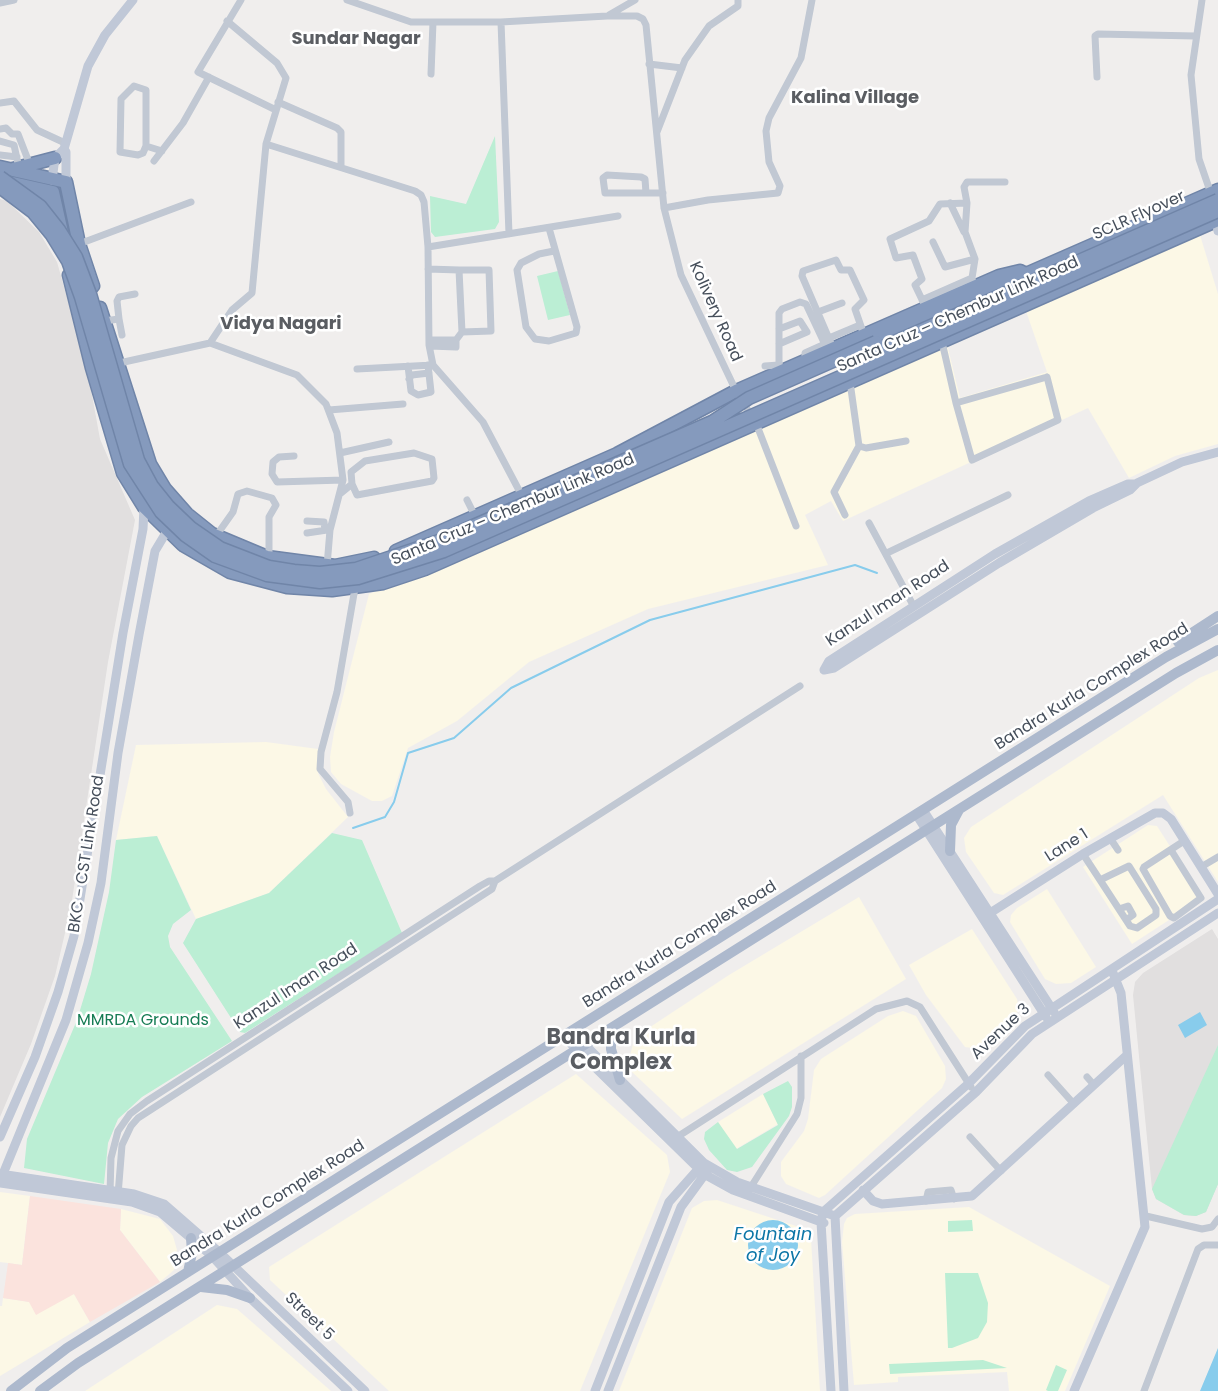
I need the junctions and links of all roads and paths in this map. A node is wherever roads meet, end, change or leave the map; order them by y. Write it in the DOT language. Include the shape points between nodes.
graph roads {
  1 [pos="14,0"];
  2 [pos="133,0"];
  3 [pos="241,0"];
  4 [pos="347,0"];
  5 [pos="635,0"];
  6 [pos="738,0"];
  7 [pos="812,0"];
  8 [pos="1202,0"];
  9 [pos="0,3"];
  10 [pos="607,16"];
  11 [pos="227,21"];
  12 [pos="433,22"];
  13 [pos="501,22"];
  14 [pos="1195,36"];
  15 [pos="649,64"];
  16 [pos="682,68"];
  17 [pos="432,74"];
  18 [pos="208,77"];
  19 [pos="1097,77"];
  20 [pos="0,103"];
  21 [pos="277,106"];
  22 [pos="0,129"];
  23 [pos="657,133"];
  24 [pos="0,141"];
  25 [pos="266,144"];
  26 [pos="146,146"];
  27 [pos="61,150"];
  28 [pos="162,151"];
  29 [pos="0,155"];
  30 [pos="154,161"];
  31 [pos="341,167"];
  32 [pos="9,171"];
  33 [pos="1005,182"];
  34 [pos="53,186"];
  35 [pos="0,187"];
  36 [pos="67,188"];
  37 [pos="646,193"];
  38 [pos="663,193"];
  39 [pos="0,194"];
  40 [pos="1214,194"];
  41 [pos="191,202"];
  42 [pos="950,203"];
  43 [pos="967,203"];
  44 [pos="664,208"];
  45 [pos="618,216"];
  46 [pos="1218,221"];
  47 [pos="549,228"];
  48 [pos="965,232"];
  49 [pos="509,234"];
  50 [pos="63,238"];
  51 [pos="933,242"];
  52 [pos="79,243"];
  53 [pos="428,247"];
  54 [pos="554,251"];
  55 [pos="975,259"];
  56 [pos="428,269"];
  57 [pos="459,270"];
  58 [pos="1026,274"];
  59 [pos="70,282"];
  60 [pos="973,282"];
  61 [pos="135,294"];
  62 [pos="842,303"];
  63 [pos="924,304"];
  64 [pos="818,312"];
  65 [pos="119,319"];
  66 [pos="104,321"];
  67 [pos="780,329"];
  68 [pos="862,330"];
  69 [pos="462,332"];
  70 [pos="122,335"];
  71 [pos="942,342"];
  72 [pos="210,343"];
  73 [pos="429,343"];
  74 [pos="779,344"];
  75 [pos="829,345"];
  76 [pos="805,356"];
  77 [pos="118,364"];
  78 [pos="408,366"];
  79 [pos="765,366"];
  80 [pos="92,368"];
  81 [pos="430,368"];
  82 [pos="780,368"];
  83 [pos="357,369"];
  84 [pos="409,379"];
  85 [pos="850,382"];
  86 [pos="736,391"];
  87 [pos="956,403"];
  88 [pos="403,404"];
  89 [pos="328,410"];
  90 [pos="756,423"];
  91 [pos="711,428"];
  92 [pos="906,441"];
  93 [pos="389,442"];
  94 [pos="859,446"];
  95 [pos="1218,452"];
  96 [pos="340,453"];
  97 [pos="294,456"];
  98 [pos="343,480"];
  99 [pos="352,484"];
  100 [pos="1135,484"];
  101 [pos="341,493"];
  102 [pos="1008,495"];
  103 [pos="522,496"];
  104 [pos="467,500"];
  105 [pos="144,507"];
  106 [pos="845,515"];
  107 [pos="475,516"];
  108 [pos="307,521"];
  109 [pos="869,523"];
  110 [pos="796,526"];
  111 [pos="328,530"];
  112 [pos="167,531"];
  113 [pos="307,532"];
  114 [pos="216,536"];
  115 [pos="887,553"];
  116 [pos="269,558"];
  117 [pos="292,563"];
  118 [pos="327,566"];
  119 [pos="405,576"];
  120 [pos="287,587"];
  121 [pos="355,588"];
  122 [pos="913,605"];
  123 [pos="1218,616"];
  124 [pos="1218,629"];
  125 [pos="123,633"];
  126 [pos="139,635"];
  127 [pos="1218,650"];
  128 [pos="800,686"];
  129 [pos="107,731"];
  130 [pos="122,732"];
  131 [pos="1047,732"];
  132 [pos="959,810"];
  133 [pos="920,812"];
  134 [pos="350,813"];
  135 [pos="930,828"];
  136 [pos="1110,838"];
  137 [pos="1184,841"];
  138 [pos="1118,850"];
  139 [pos="1170,850"];
  140 [pos="950,851"];
  141 [pos="1083,854"];
  142 [pos="1218,857"];
  143 [pos="1201,867"];
  144 [pos="1100,880"];
  145 [pos="1218,894"];
  146 [pos="1218,899"];
  147 [pos="1218,912"];
  148 [pos="990,913"];
  149 [pos="1179,919"];
  150 [pos="67,961"];
  151 [pos="81,965"];
  152 [pos="1110,969"];
  153 [pos="1116,978"];
  154 [pos="1050,1014"];
  155 [pos="616,1025"];
  156 [pos="44,1032"];
  157 [pos="567,1034"];
  158 [pos="59,1037"];
  159 [pos="581,1047"];
  160 [pos="1127,1055"];
  161 [pos="801,1056"];
  162 [pos="1048,1075"];
  163 [pos="1087,1077"];
  164 [pos="620,1080"];
  165 [pos="968,1084"];
  166 [pos="1094,1085"];
  167 [pos="976,1092"];
  168 [pos="1074,1104"];
  169 [pos="0,1137"];
  170 [pos="970,1137"];
  171 [pos="673,1140"];
  172 [pos="704,1168"];
  173 [pos="1001,1171"];
  174 [pos="1,1177"];
  175 [pos="863,1190"];
  176 [pos="748,1191"];
  177 [pos="114,1195"];
  178 [pos="835,1216"];
  179 [pos="1146,1216"];
  180 [pos="822,1217"];
  181 [pos="1218,1219"];
  182 [pos="833,1227"];
  183 [pos="191,1238"];
  184 [pos="1218,1245"];
  185 [pos="216,1254"];
  186 [pos="228,1269"];
  187 [pos="188,1272"];
  188 [pos="200,1287"];
  189 [pos="250,1298"];
  190 [pos="11,1391"];
  191 [pos="40,1391"];
  192 [pos="348,1391"];
  193 [pos="364,1391"];
  194 [pos="595,1391"];
  195 [pos="608,1391"];
  196 [pos="831,1391"];
  197 [pos="844,1391"];
  198 [pos="1074,1391"];
  199 [pos="1144,1391"];
  1 -- 9 [label="street"];
  2 -- 27 [label="street" via="88,66"];
  3 -- 11 [label="street"];
  4 -- 12 [label="street" via="411,22"];
  5 -- 10 [label="street"];
  6 -- 16 [label="street" via="738,6 709,26"];
  7 -- 44 [label="street" via="801,58 766,131 769,162 780,186 778,193"];
  8 -- 14 [label="street"];
  10 -- 13 [label="street"];
  10 -- 15 [label="street, Kolivery Road" via="643,19"];
  11 -- 18 [label="street" via="198,72"];
  11 -- 21 [label="street" via="277,63 286,78"];
  12 -- 13 [label="street"];
  12 -- 17 [label="street"];
  13 -- 49 [label="street"];
  14 -- 19 [label="street" via="1098,33"];
  14 -- 40 [label="street" via="1191,75 1199,159"];
  15 -- 16 [label="street"];
  15 -- 23 [label="street, Kolivery Road"];
  16 -- 23 [label="street"];
  18 -- 21 [label="street"];
  18 -- 28 [label="street" via="183,123"];
  20 -- 27 [label="street" via="14,102 37,130"];
  21 -- 25 [label="street"];
  21 -- 31 [label="street" via="337,128 341,132"];
  22 -- 32 [label="street" via="18,134"];
  23 -- 38 [label="street, Kolivery Road"];
  24 -- 32 [label="street" via="14,144"];
  25 -- 31 [label="street"];
  25 -- 72 [label="street" via="252,293 232,310"];
  26 -- 26 [label="street" via="138,155 120,152 120,99 134,86 146,90"];
  26 -- 28 [label="street"];
  27 -- 32 [label="highway"];
  27 -- 34 [label="street"];
  27 -- 36 [label="street" via="66,152"];
  28 -- 30 [label="street"];
  29 -- 32 [label="street"];
  31 -- 53 [label="street" via="421,195"];
  32 -- 34 [label="highway"];
  32 -- 50 [label="highway" via="54,213"];
  32 -- 91 [label="highway, bridge" via="59,230 76,257 138,460 152,486 191,528 220,548 245,558 286,570 320,573 380,563"];
  33 -- 43 [label="street" via="967,182"];
  34 -- 36 [label="highway"];
  34 -- 50 [label="highway, Santa Cruz – Chembur Link Road"];
  35 -- 91 [label="highway, bridge" via="33,212 68,261 129,464 145,490 185,535 216,556 242,567 284,579 320,582 383,571 444,551"];
  36 -- 52 [label="highway, Santa Cruz – Chembur Link Road"];
  37 -- 37 [label="street" via="605,193 603,178 641,177"];
  37 -- 38 [label="street"];
  38 -- 44 [label="street, Kolivery Road"];
  39 -- 59 [label="highway" via="18,205 42,230 59,255"];
  40 -- 46 [label="street"];
  40 -- 58 [label="highway, Santa Cruz – Chembur Link Road"];
  40 -- 91 [label="highway, SCLR Flyover, bridge"];
  41 -- 52 [label="street"];
  42 -- 43 [label="street"];
  42 -- 48 [label="street"];
  42 -- 63 [label="street" via="940,204 922,226 889,241 896,258 913,255 922,279 915,285"];
  43 -- 48 [label="street"];
  44 -- 86 [label="street, Kolivery Road" via="681,275"];
  45 -- 47 [label="street"];
  46 -- 71 [label="highway, Santa Cruz – Chembur Link Road"];
  46 -- 91 [label="highway, bridge"];
  47 -- 49 [label="street"];
  47 -- 54 [label="street"];
  48 -- 55 [label="street"];
  49 -- 53 [label="street"];
  50 -- 59 [label="highway, Santa Cruz – Chembur Link Road"];
  51 -- 55 [label="street" via="945,267"];
  52 -- 66 [label="highway, Santa Cruz – Chembur Link Road"];
  53 -- 56 [label="street"];
  54 -- 54 [label="street" via="521,263 517,270 530,335 549,341 576,333 577,327"];
  55 -- 60 [label="street"];
  56 -- 57 [label="street"];
  56 -- 73 [label="street"];
  57 -- 69 [label="street"];
  57 -- 69 [label="street" via="489,270 491,331"];
  58 -- 60 [label="highway, Santa Cruz – Chembur Link Road" via="1020,271"];
  58 -- 91 [label="highway, bridge" via="749,398"];
  59 -- 80 [label="highway, Santa Cruz – Chembur Link Road"];
  60 -- 63 [label="highway, Santa Cruz – Chembur Link Road"];
  61 -- 65 [label="street" via="119,297"];
  62 -- 64 [label="street"];
  63 -- 68 [label="highway, Santa Cruz – Chembur Link Road"];
  64 -- 68 [label="street" via="802,273 836,260 841,270 850,270 864,300 855,309"];
  64 -- 75 [label="street"];
  65 -- 66 [label="street"];
  65 -- 70 [label="street"];
  66 -- 77 [label="highway, Santa Cruz – Chembur Link Road"];
  67 -- 74 [label="street"];
  67 -- 74 [label="street" via="800,321 807,332"];
  67 -- 75 [label="street" via="780,310 804,302"];
  68 -- 75 [label="highway, Santa Cruz – Chembur Link Road"];
  69 -- 73 [label="street" via="456,344"];
  71 -- 85 [label="highway, Santa Cruz – Chembur Link Road"];
  71 -- 87 [label="street"];
  72 -- 77 [label="street"];
  72 -- 89 [label="street" via="297,375"];
  73 -- 81 [label="street"];
  74 -- 82 [label="street"];
  75 -- 76 [label="street"];
  75 -- 82 [label="highway, Santa Cruz – Chembur Link Road"];
  77 -- 80 [label="street"];
  77 -- 114 [label="highway, Santa Cruz – Chembur Link Road" via="150,464 187,514"];
  78 -- 81 [label="street"];
  78 -- 83 [label="street"];
  78 -- 84 [label="street"];
  79 -- 82 [label="street"];
  80 -- 105 [label="highway, Santa Cruz – Chembur Link Road" via="123,472"];
  81 -- 84 [label="street"];
  81 -- 84 [label="street" via="429,394 414,395"];
  81 -- 103 [label="street" via="483,422"];
  82 -- 86 [label="highway, Santa Cruz – Chembur Link Road"];
  85 -- 90 [label="highway, Santa Cruz – Chembur Link Road"];
  85 -- 94 [label="street"];
  86 -- 90 [label="street, Kolivery Road"];
  86 -- 103 [label="highway, Santa Cruz – Chembur Link Road" via="616,454"];
  87 -- 87 [label="street" via="1047,377 1058,420 972,459"];
  88 -- 89 [label="street"];
  89 -- 96 [label="street"];
  90 -- 110 [label="street, Kolivery Road"];
  90 -- 119 [label="highway, Santa Cruz – Chembur Link Road"];
  91 -- 119 [label="highway, bridge" via="710,440 406,570"];
  92 -- 94 [label="street"];
  93 -- 96 [label="street"];
  94 -- 106 [label="street" via="834,492"];
  95 -- 100 [label="street, Kanzul Iman Road" via="1182,462"];
  96 -- 98 [label="street"];
  97 -- 98 [label="street" via="279,457 273,462 272,474 277,482"];
  98 -- 101 [label="street"];
  99 -- 99 [label="street" via="350,474 365,461 414,453 432,459 432,482 357,495"];
  99 -- 101 [label="street"];
  100 -- 122 [label="street, Kanzul Iman Road" via="1089,501"];
  100 -- 122 [label="street, Kanzul Iman Road" via="999,563 834,668 824,670 829,661"];
  101 -- 111 [label="street"];
  102 -- 115 [label="street"];
  103 -- 107 [label="highway, Santa Cruz – Chembur Link Road"];
  104 -- 107 [label="street"];
  105 -- 112 [label="highway, Santa Cruz – Chembur Link Road"];
  105 -- 125 [label="street, BKC - CST Link Road"];
  107 -- 118 [label="highway, Santa Cruz – Chembur Link Road" via="382,557"];
  108 -- 111 [label="street" via="324,522"];
  109 -- 115 [label="street"];
  111 -- 113 [label="street"];
  111 -- 118 [label="street"];
  112 -- 120 [label="highway, Santa Cruz – Chembur Link Road" via="183,545 230,572"];
  112 -- 126 [label="street, BKC - CST Link Road" via="155,551"];
  114 -- 116 [label="highway, Santa Cruz – Chembur Link Road"];
  114 -- 116 [label="street" via="233,512 238,494 247,491 272,498 276,506 269,517"];
  115 -- 122 [label="street"];
  116 -- 117 [label="highway, Santa Cruz – Chembur Link Road"];
  117 -- 118 [label="highway, Santa Cruz – Chembur Link Road"];
  117 -- 120 [label="highway"];
  119 -- 121 [label="highway, Santa Cruz – Chembur Link Road"];
  120 -- 121 [label="highway, Santa Cruz – Chembur Link Road"];
  121 -- 134 [label="street" via="320,769 348,802"];
  123 -- 131 [label="main road" via="1074,709"];
  124 -- 131 [label="main road, Bandra Kurla Complex Road"];
  125 -- 126 [label="street"];
  125 -- 129 [label="street, BKC - CST Link Road"];
  126 -- 130 [label="street, BKC - CST Link Road"];
  127 -- 132 [label="main road, Bandra Kurla Complex Road"];
  128 -- 177 [label="street, Kanzul Iman Road" via="495,881 480,886 130,1114 114,1143"];
  129 -- 130 [label="street"];
  129 -- 150 [label="street, BKC - CST Link Road" via="85,880"];
  130 -- 151 [label="street, BKC - CST Link Road" via="101,883"];
  131 -- 133 [label="main road, Bandra Kurla Complex Road"];
  132 -- 135 [label="main road, Bandra Kurla Complex Road"];
  132 -- 140 [label="main road" via="951,825"];
  133 -- 135 [label="street"];
  133 -- 157 [label="main road, Bandra Kurla Complex Road"];
  135 -- 140 [label="street"];
  135 -- 154 [label="street"];
  135 -- 155 [label="main road, Bandra Kurla Complex Road"];
  136 -- 137 [label="street, Lane 1" via="1145,817 1163,813"];
  136 -- 138 [label="street"];
  136 -- 141 [label="street, Lane 1"];
  137 -- 139 [label="street"];
  137 -- 143 [label="street"];
  139 -- 149 [label="street" via="1201,898"];
  139 -- 149 [label="street" via="1143,869 1170,916"];
  140 -- 148 [label="street"];
  141 -- 144 [label="street"];
  141 -- 148 [label="street, Lane 1"];
  142 -- 143 [label="street"];
  143 -- 145 [label="street"];
  144 -- 144 [label="street" via="1125,865 1132,868 1157,912 1137,928 1130,926"];
  146 -- 149 [label="street, Avenue 3"];
  147 -- 153 [label="street, Avenue 3"];
  148 -- 154 [label="street"];
  149 -- 152 [label="street, Avenue 3"];
  150 -- 151 [label="street"];
  150 -- 156 [label="street, BKC - CST Link Road"];
  151 -- 158 [label="street, BKC - CST Link Road"];
  152 -- 153 [label="street"];
  152 -- 154 [label="street, Avenue 3"];
  153 -- 154 [label="street, Avenue 3"];
  153 -- 160 [label="street"];
  154 -- 165 [label="street, Avenue 3" via="1025,1026"];
  154 -- 167 [label="street, Avenue 3"];
  155 -- 159 [label="main road, Bandra Kurla Complex Road"];
  155 -- 164 [label="main road" via="611,1049"];
  156 -- 158 [label="street"];
  156 -- 169 [label="street, BKC - CST Link Road"];
  157 -- 159 [label="street"];
  157 -- 185 [label="main road, Bandra Kurla Complex Road"];
  158 -- 174 [label="street, BKC - CST Link Road"];
  159 -- 164 [label="street"];
  159 -- 171 [label="street"];
  159 -- 186 [label="main road, Bandra Kurla Complex Road"];
  160 -- 166 [label="street"];
  160 -- 179 [label="street"];
  161 -- 165 [label="street" via="881,1007 907,1001 920,1007"];
  161 -- 171 [label="street"];
  161 -- 176 [label="street" via="797,1114"];
  162 -- 168 [label="street"];
  163 -- 166 [label="street"];
  164 -- 171 [label="street"];
  165 -- 167 [label="street"];
  165 -- 180 [label="street, Avenue 3"];
  166 -- 168 [label="street"];
  167 -- 175 [label="street, Avenue 3"];
  168 -- 173 [label="street"];
  170 -- 173 [label="street"];
  171 -- 172 [label="street"];
  172 -- 176 [label="street"];
  172 -- 194 [label="street" via="669,1202"];
  172 -- 195 [label="street" via="681,1207"];
  173 -- 175 [label="street" via="972,1196 954,1199 882,1204"];
  174 -- 177 [label="street"];
  175 -- 178 [label="street, Avenue 3"];
  176 -- 180 [label="street"];
  177 -- 183 [label="street" via="160,1212"];
  177 -- 185 [label="street" via="150,1198 164,1204"];
  178 -- 180 [label="street"];
  178 -- 182 [label="street"];
  179 -- 181 [label="street" via="1203,1229 1212,1227"];
  179 -- 198 [label="street" via="1145,1227"];
  180 -- 182 [label="street"];
  180 -- 196 [label="street"];
  182 -- 197 [label="street"];
  183 -- 185 [label="street"];
  183 -- 187 [label="main road"];
  184 -- 199 [label="street" via="1198,1249"];
  185 -- 186 [label="street"];
  185 -- 187 [label="main road, Bandra Kurla Complex Road"];
  186 -- 188 [label="main road, Bandra Kurla Complex Road"];
  186 -- 189 [label="street, Street 5"];
  186 -- 193 [label="street, Street 5"];
  187 -- 190 [label="main road, Bandra Kurla Complex Road" via="66,1348"];
  188 -- 189 [label="main road"];
  188 -- 191 [label="main road, Bandra Kurla Complex Road"];
  189 -- 192 [label="street, Street 5"];
}
